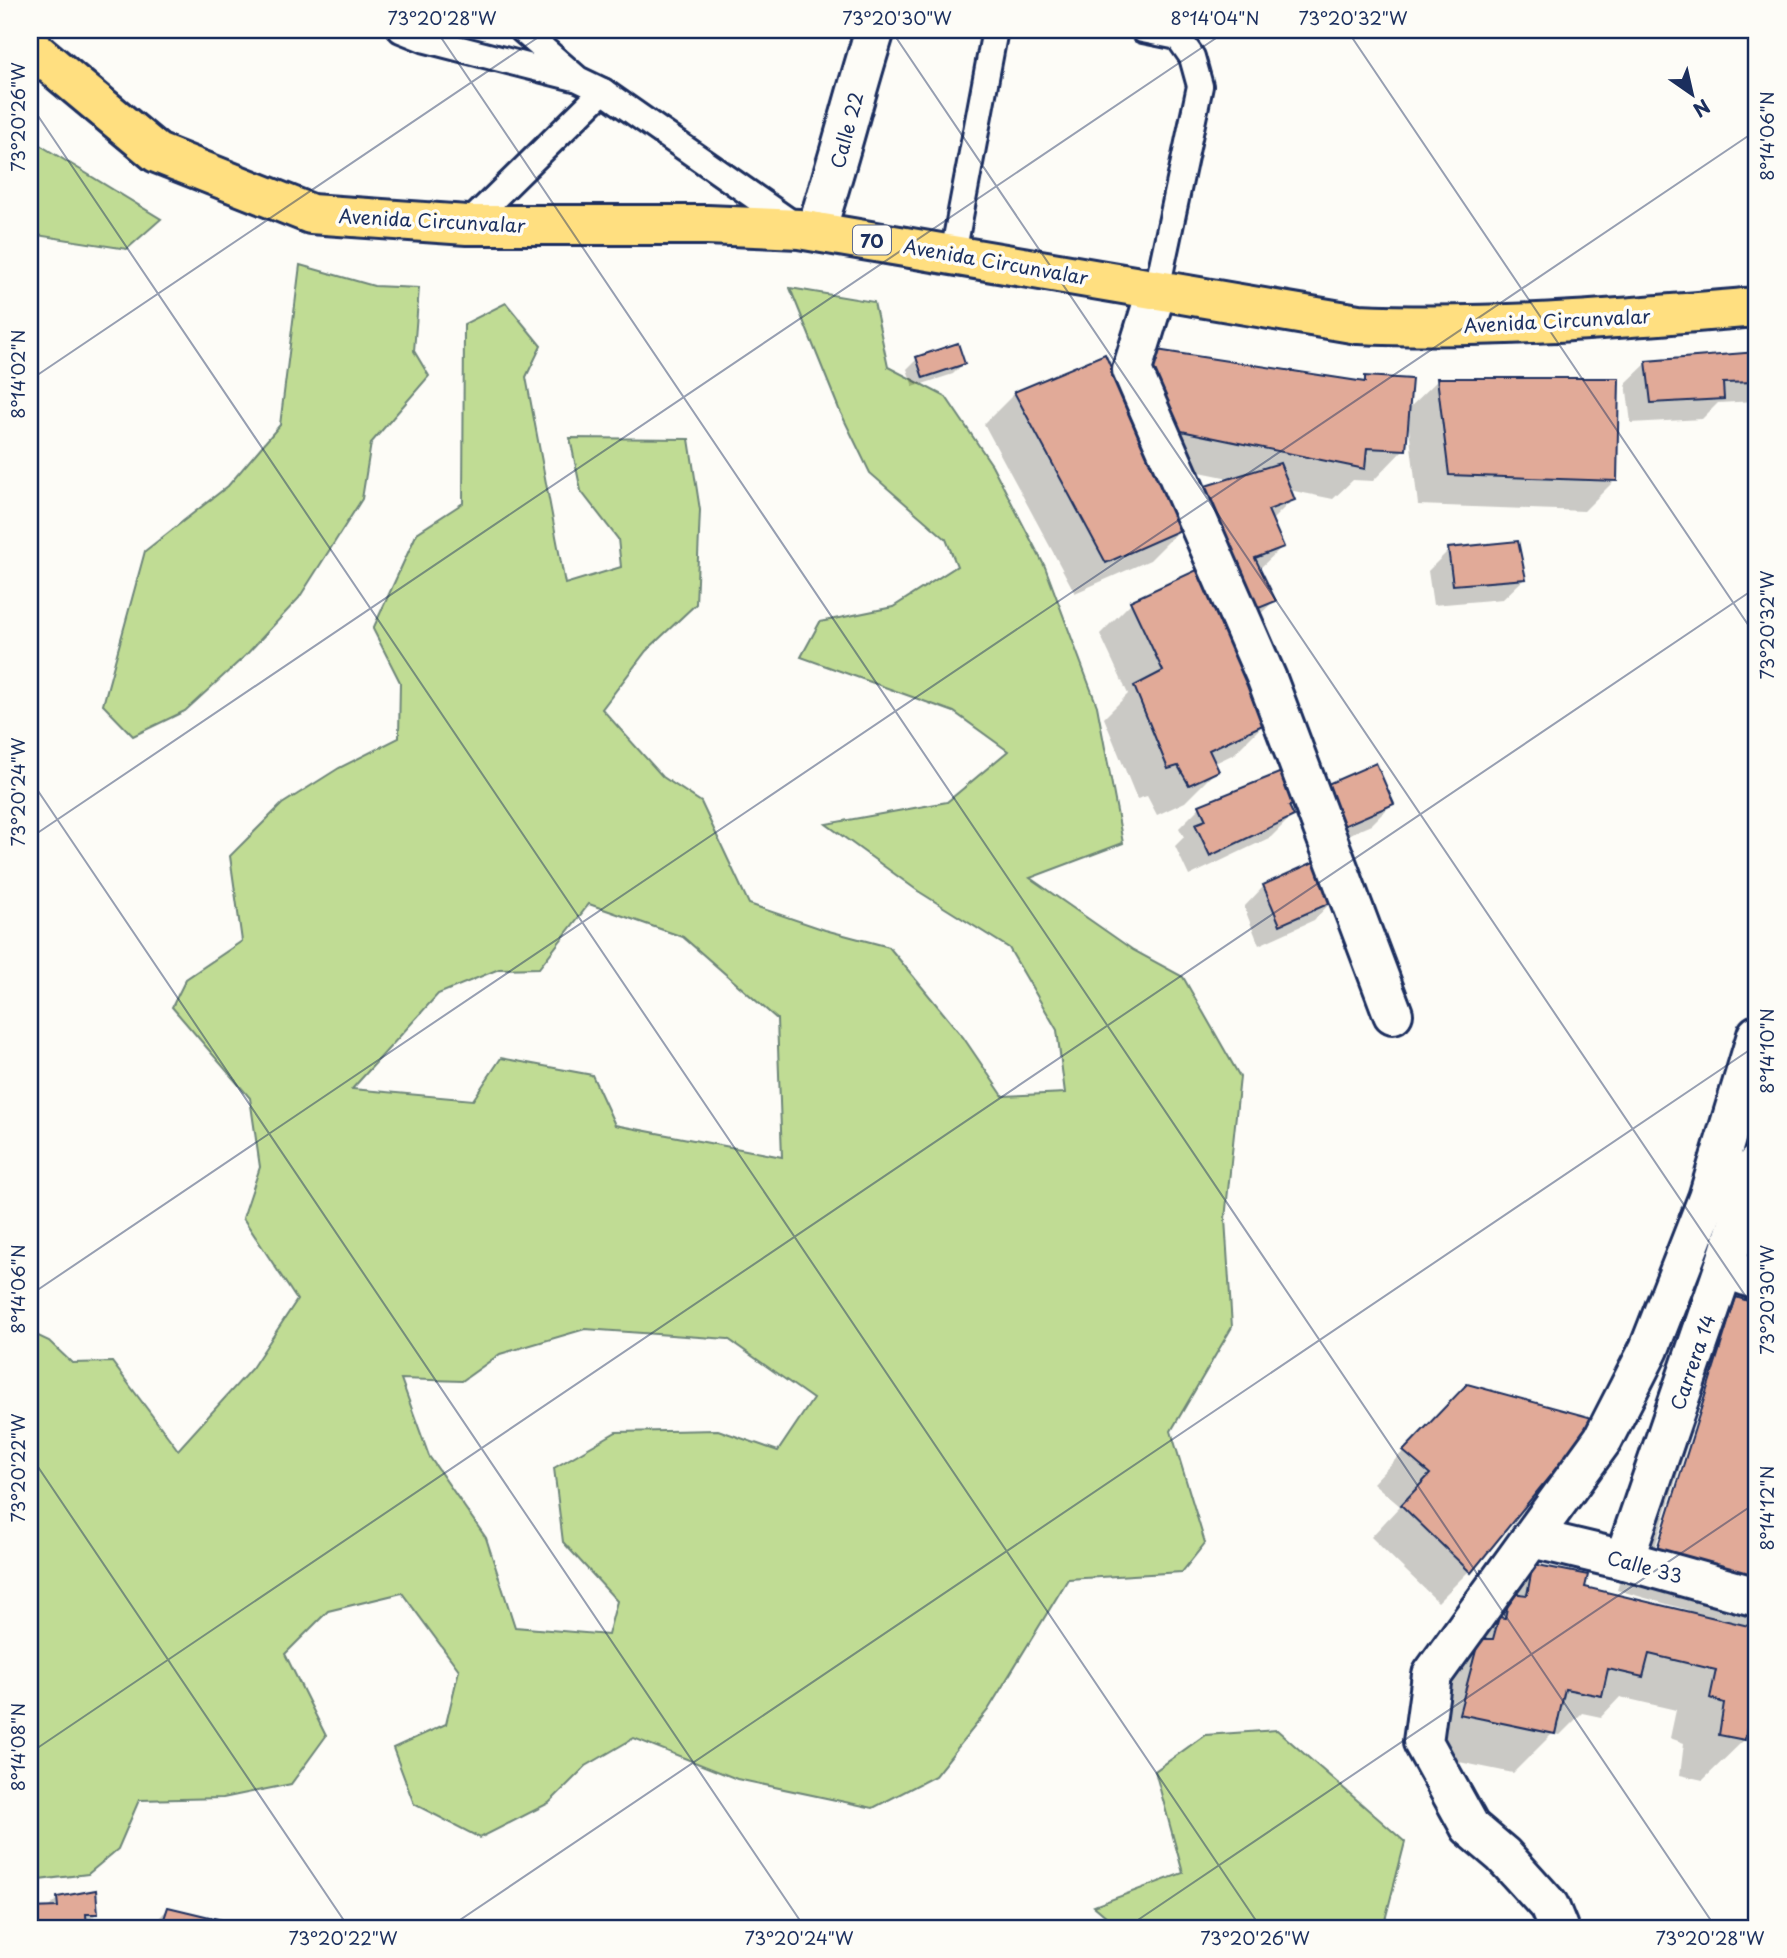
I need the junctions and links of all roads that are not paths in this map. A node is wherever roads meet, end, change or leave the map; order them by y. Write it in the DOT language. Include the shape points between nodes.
graph roads {
  1 [pos="401,30"];
  2 [pos="522,30"];
  3 [pos="875,30"];
  4 [pos="995,30"];
  5 [pos="1143,30"];
  6 [pos="30,47"];
  7 [pos="579,79"];
  8 [pos="603,91"];
  9 [pos="467,225"];
  10 [pos="808,229"];
  11 [pos="953,254"];
  12 [pos="1157,289"];
  13 [pos="1757,307"];
  14 [pos="1392,1014"];
  15 [pos="1757,1035"];
  16 [pos="1757,1164"];
  17 [pos="1741,1274"];
  18 [pos="1532,1538"];
  19 [pos="1624,1560"];
  20 [pos="1757,1597"];
  21 [pos="1558,1928"];
  1 -- 7 [label="lane"];
  2 -- 7 [label="lane"];
  3 -- 10 [label="street, Calle 22" via="835,173"];
  4 -- 11 [label="lane"];
  5 -- 12 [label="lane" via="1178,37 1192,57 1200,86"];
  6 -- 9 [label="main road, Avenida Circunvalar / 70" via="157,153 234,185 311,214"];
  7 -- 8 [label="lane"];
  8 -- 9 [label="lane"];
  8 -- 10 [label="lane"];
  9 -- 10 [label="main road, Avenida Circunvalar / 70"];
  10 -- 11 [label="main road, Avenida Circunvalar / 70"];
  11 -- 12 [label="main road, Avenida Circunvalar / 70"];
  12 -- 13 [label="main road, Avenida Circunvalar / 70" via="1359,324 1424,327 1599,320"];
  12 -- 14 [label="street" via="1132,370 1267,679"];
  15 -- 18 [label="street" via="1709,1198 1649,1349 1603,1439"];
  16 -- 17 [label="street, Carrera 14"];
  17 -- 19 [label="street, Carrera 14"];
  18 -- 19 [label="street, Calle 33"];
  18 -- 21 [label="street" via="1432,1675 1423,1742 1470,1827 1503,1855 1549,1906"];
  19 -- 20 [label="street, Calle 33"];
}
